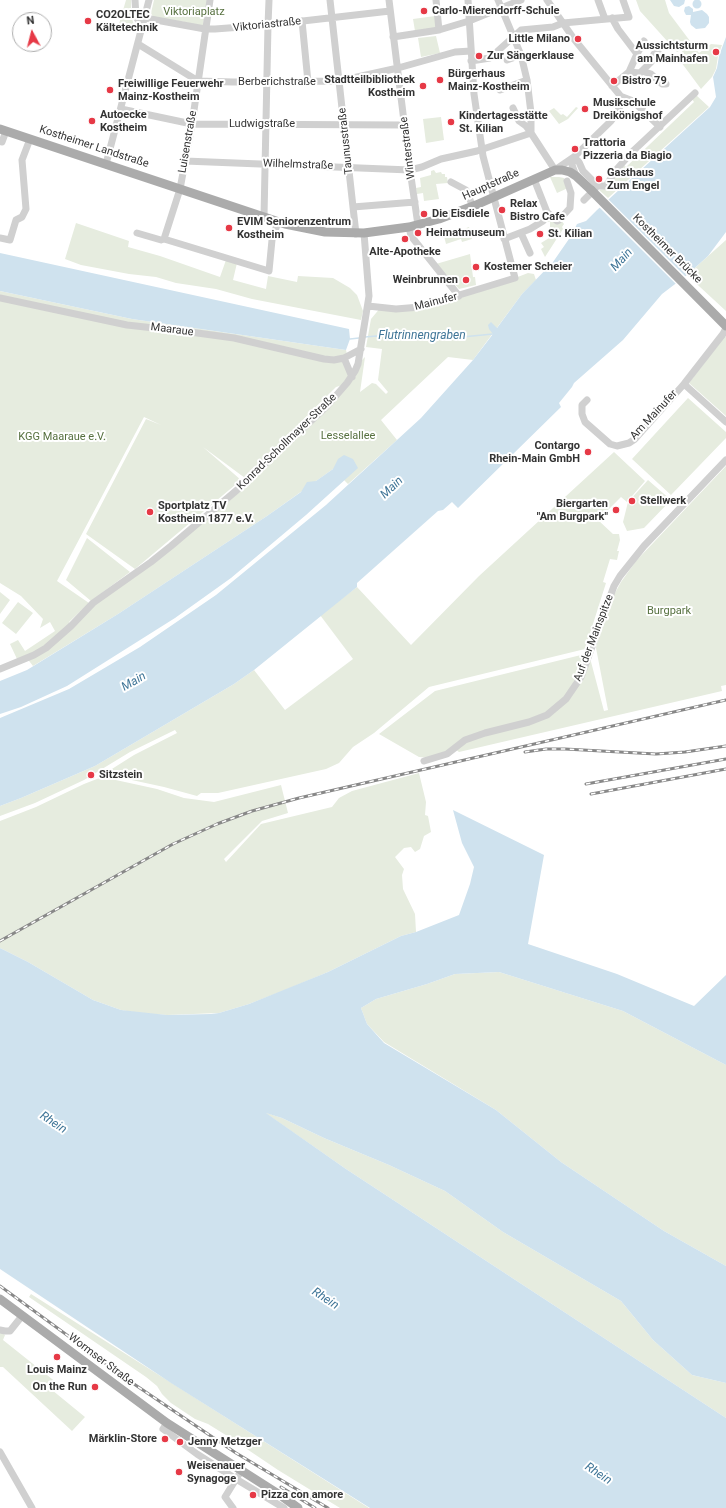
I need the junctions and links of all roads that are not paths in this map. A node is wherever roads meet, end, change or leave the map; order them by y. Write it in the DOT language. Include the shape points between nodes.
graph roads {
  1 [pos="135,0"];
  2 [pos="149,0"];
  3 [pos="210,0"];
  4 [pos="269,0"];
  5 [pos="330,0"];
  6 [pos="389,0"];
  7 [pos="436,0"];
  8 [pos="468,0"];
  9 [pos="498,0"];
  10 [pos="521,0"];
  11 [pos="547,0"];
  12 [pos="598,0"];
  13 [pos="623,0"];
  14 [pos="501,8"];
  15 [pos="390,11"];
  16 [pos="145,16"];
  17 [pos="332,17"];
  18 [pos="609,18"];
  19 [pos="469,20"];
  20 [pos="302,21"];
  21 [pos="563,23"];
  22 [pos="268,25"];
  23 [pos="143,27"];
  24 [pos="205,29"];
  25 [pos="440,30"];
  26 [pos="513,36"];
  27 [pos="393,37"];
  28 [pos="644,41"];
  29 [pos="138,44"];
  30 [pos="661,47"];
  31 [pos="471,51"];
  32 [pos="637,54"];
  33 [pos="521,55"];
  34 [pos="507,60"];
  35 [pos="471,61"];
  36 [pos="398,68"];
  37 [pos="642,71"];
  38 [pos="629,72"];
  39 [pos="527,80"];
  40 [pos="198,81"];
  41 [pos="307,81"];
  42 [pos="339,81"];
  43 [pos="266,82"];
  44 [pos="666,84"];
  45 [pos="612,86"];
  46 [pos="500,90"];
  47 [pos="695,93"];
  48 [pos="620,96"];
  49 [pos="513,108"];
  50 [pos="121,109"];
  51 [pos="192,124"];
  52 [pos="266,124"];
  53 [pos="344,124"];
  54 [pos="405,125"];
  55 [pos="660,126"];
  56 [pos="3,130"];
  57 [pos="531,132"];
  58 [pos="30,139"];
  59 [pos="2,142"];
  60 [pos="481,149"];
  61 [pos="574,157"];
  62 [pos="185,161"];
  63 [pos="106,164"];
  64 [pos="265,164"];
  65 [pos="348,168"];
  66 [pos="410,170"];
  67 [pos="555,170"];
  68 [pos="576,176"];
  69 [pos="534,179"];
  70 [pos="567,181"];
  71 [pos="451,182"];
  72 [pos="594,188"];
  73 [pos="180,189"];
  74 [pos="493,197"];
  75 [pos="584,200"];
  76 [pos="414,202"];
  77 [pos="353,207"];
  78 [pos="473,207"];
  79 [pos="549,214"];
  80 [pos="264,217"];
  81 [pos="278,222"];
  82 [pos="418,225"];
  83 [pos="409,227"];
  84 [pos="137,233"];
  85 [pos="360,233"];
  86 [pos="521,233"];
  87 [pos="0,238"];
  88 [pos="164,239"];
  89 [pos="504,239"];
  90 [pos="530,253"];
  91 [pos="459,296"];
  92 [pos="0,298"];
  93 [pos="368,306"];
  94 [pos="726,327"];
  95 [pos="362,344"];
  96 [pos="344,358"];
  97 [pos="352,377"];
  98 [pos="684,384"];
  99 [pos="587,400"];
  100 [pos="726,422"];
  101 [pos="726,460"];
  102 [pos="0,669"];
  103 [pos="424,761"];
  104 [pos="0,1300"];
  105 [pos="22,1316"];
  106 [pos="0,1330"];
  107 [pos="0,1452"];
  108 [pos="238,1475"];
  109 [pos="32,1508"];
  110 [pos="233,1508"];
  111 [pos="284,1508"];
  112 [pos="298,1508"];
  1 -- 23 [label="street" via="136,17"];
  2 -- 16 [label="street"];
  3 -- 24 [label="street, Luisenstraße"];
  4 -- 22 [label="street"];
  5 -- 17 [label="street, Taunusstraße"];
  6 -- 15 [label="street, Winterstraße"];
  7 -- 25 [label="street"];
  8 -- 19 [label="street"];
  9 -- 14 [label="street"];
  10 -- 14 [label="street"];
  11 -- 21 [label="street"];
  12 -- 18 [label="street"];
  13 -- 18 [label="street" via="629,17"];
  14 -- 19 [label="street"];
  14 -- 26 [label="street"];
  15 -- 17 [label="street, Viktoriastraße"];
  15 -- 27 [label="street, Winterstraße"];
  16 -- 23 [label="street"];
  16 -- 24 [label="street, Viktoriastraße"];
  17 -- 20 [label="street, Viktoriastraße"];
  17 -- 42 [label="street, Taunusstraße"];
  18 -- 21 [label="street"];
  18 -- 32 [label="street"];
  19 -- 25 [label="street"];
  19 -- 31 [label="street"];
  20 -- 22 [label="street, Viktoriastraße"];
  20 -- 41 [label="street"];
  21 -- 26 [label="street" via="553,27 521,30"];
  21 -- 45 [label="street"];
  22 -- 24 [label="street, Viktoriastraße"];
  22 -- 43 [label="street"];
  23 -- 29 [label="street"];
  24 -- 40 [label="street, Luisenstraße"];
  25 -- 27 [label="street"];
  26 -- 33 [label="street"];
  26 -- 35 [label="street" via="490,58"];
  27 -- 36 [label="street, Winterstraße"];
  28 -- 32 [label="street"];
  29 -- 40 [label="street"];
  29 -- 50 [label="street"];
  30 -- 37 [label="street"];
  31 -- 35 [label="street"];
  31 -- 36 [label="street, Berberichstraße" via="455,52"];
  32 -- 38 [label="street"];
  33 -- 34 [label="street"];
  33 -- 39 [label="street"];
  35 -- 60 [label="street"];
  36 -- 42 [label="street, Berberichstraße"];
  36 -- 54 [label="street, Winterstraße"];
  37 -- 38 [label="street"];
  37 -- 44 [label="street"];
  38 -- 45 [label="street"];
  39 -- 46 [label="street"];
  39 -- 57 [label="street"];
  40 -- 43 [label="street, Berberichstraße"];
  40 -- 51 [label="street, Luisenstraße"];
  41 -- 42 [label="street, Berberichstraße"];
  41 -- 43 [label="street, Berberichstraße"];
  42 -- 53 [label="street, Taunusstraße"];
  43 -- 52 [label="street"];
  45 -- 48 [label="street"];
  47 -- 55 [label="street"];
  48 -- 55 [label="street" via="633,101"];
  48 -- 61 [label="street, Hauptstraße" via="622,102 614,117"];
  49 -- 57 [label="street" via="519,121"];
  50 -- 51 [label="street, Ludwigstraße"];
  50 -- 63 [label="street"];
  51 -- 52 [label="street, Ludwigstraße"];
  51 -- 62 [label="street, Luisenstraße"];
  52 -- 53 [label="street, Ludwigstraße"];
  52 -- 64 [label="street"];
  53 -- 54 [label="street, Ludwigstraße"];
  53 -- 65 [label="street, Taunusstraße"];
  54 -- 66 [label="street, Winterstraße"];
  55 -- 72 [label="street" via="632,152 608,184"];
  56 -- 58 [label="main road, Kostheimer Landstraße"];
  56 -- 59 [label="street"];
  57 -- 60 [label="street, Wilhelmstraße"];
  57 -- 67 [label="street"];
  58 -- 63 [label="main road, Kostheimer Landstraße"];
  58 -- 87 [label="street" via="22,160 26,209 22,217 16,220 10,240"];
  60 -- 66 [label="street, Wilhelmstraße" via="440,159"];
  60 -- 74 [label="street"];
  61 -- 67 [label="street, Hauptstraße"];
  61 -- 68 [label="street" via="572,165"];
  61 -- 72 [label="street"];
  62 -- 64 [label="street, Wilhelmstraße"];
  62 -- 73 [label="street, Luisenstraße"];
  63 -- 73 [label="main road, Kostheimer Landstraße"];
  64 -- 65 [label="street, Wilhelmstraße"];
  64 -- 80 [label="street"];
  65 -- 66 [label="street, Wilhelmstraße"];
  65 -- 77 [label="street, Taunusstraße"];
  66 -- 76 [label="street, Winterstraße"];
  67 -- 68 [label="main road" via="565,170"];
  67 -- 69 [label="main road, Hauptstraße"];
  68 -- 72 [label="main road"];
  69 -- 74 [label="main road, Hauptstraße"];
  69 -- 79 [label="street"];
  70 -- 79 [label="street" via="571,193 570,210 558,221"];
  71 -- 78 [label="street" via="466,190"];
  72 -- 75 [label="street"];
  72 -- 94 [label="main road, Kostheimer Brücke, bridge"];
  73 -- 80 [label="main road, Hauptstraße"];
  73 -- 88 [label="street, Luisenstraße"];
  74 -- 78 [label="main road, Hauptstraße"];
  74 -- 89 [label="street"];
  76 -- 77 [label="street"];
  76 -- 82 [label="street, Winterstraße"];
  77 -- 85 [label="street, Taunusstraße"];
  78 -- 82 [label="main road, Hauptstraße"];
  79 -- 86 [label="street" via="543,221"];
  80 -- 81 [label="main road, Hauptstraße"];
  81 -- 85 [label="main road, Hauptstraße" via="314,231"];
  81 -- 88 [label="street" via="272,240 268,271"];
  82 -- 83 [label="main road, Hauptstraße"];
  83 -- 85 [label="main road, Hauptstraße"];
  83 -- 91 [label="street" via="411,236"];
  84 -- 88 [label="street"];
  85 -- 93 [label="street, Taunusstraße" via="369,283"];
  86 -- 89 [label="street"];
  86 -- 90 [label="street"];
  89 -- 91 [label="street, Mainufer" via="515,278"];
  91 -- 93 [label="street, Mainufer" via="420,308"];
  92 -- 96 [label="street, Maaraue" via="127,325 234,338 324,360"];
  93 -- 95 [label="street"];
  94 -- 98 [label="street, Am Mainufer"];
  95 -- 96 [label="street, Maaraue"];
  95 -- 97 [label="street, Konrad-Schollmayer-Straße"];
  96 -- 97 [label="street"];
  97 -- 102 [label="street, Konrad-Schollmayer-Straße" via="326,407 292,439 171,546 93,603 46,648"];
  98 -- 99 [label="street, Am Mainufer" via="635,439 617,446 610,444 585,422 582,405"];
  98 -- 100 [label="street, Am Mainufer"];
  101 -- 103 [label="street, Auf der Mainspitze" via="644,546 620,576 611,593 582,677 566,699 547,715 478,735 465,740 447,754"];
  104 -- 105 [label="main road, Wormser Straße"];
  105 -- 106 [label="street" via="10,1331"];
  105 -- 108 [label="main road, Wormser Straße"];
  107 -- 109 [label="street"];
  108 -- 110 [label="street" via="225,1497"];
  108 -- 111 [label="street, Wormser Straße"];
  108 -- 112 [label="main road, Wormser Straße" via="284,1497"];
}
